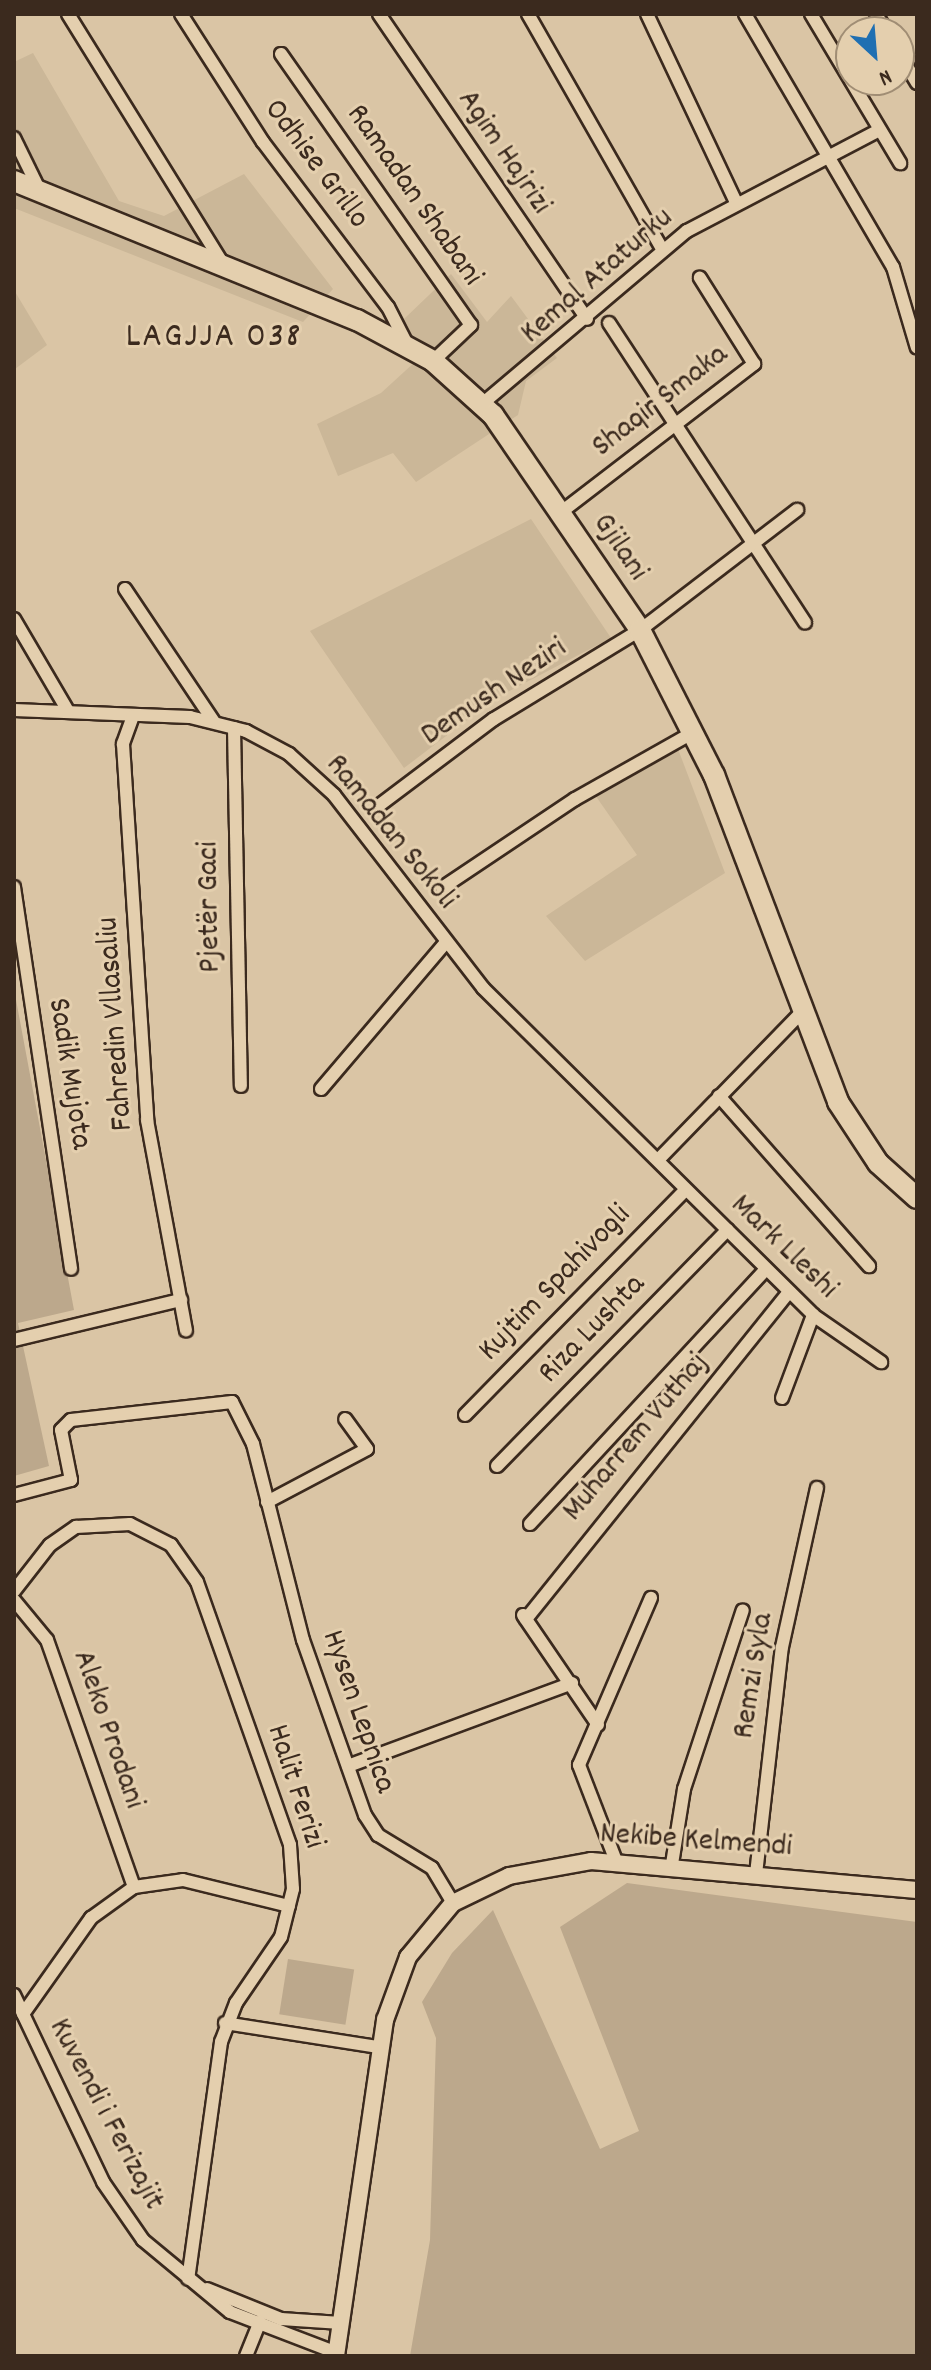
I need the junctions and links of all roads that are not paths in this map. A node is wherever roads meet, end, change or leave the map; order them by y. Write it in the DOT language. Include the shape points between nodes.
graph roads {
  1 [pos="68,14"];
  2 [pos="181,14"];
  3 [pos="379,14"];
  4 [pos="528,14"];
  5 [pos="647,14"];
  6 [pos="745,14"];
  7 [pos="811,14"];
  8 [pos="281,54"];
  9 [pos="879,130"];
  10 [pos="14,138"];
  11 [pos="832,157"];
  12 [pos="900,163"];
  13 [pos="14,181"];
  14 [pos="39,189"];
  15 [pos="737,204"];
  16 [pos="662,249"];
  17 [pos="223,264"];
  18 [pos="700,278"];
  19 [pos="587,319"];
  20 [pos="609,323"];
  21 [pos="408,346"];
  22 [pos="917,348"];
  23 [pos="433,361"];
  24 [pos="482,404"];
  25 [pos="675,425"];
  26 [pos="797,510"];
  27 [pos="560,513"];
  28 [pos="755,546"];
  29 [pos="125,589"];
  30 [pos="14,619"];
  31 [pos="805,622"];
  32 [pos="640,630"];
  33 [pos="14,710"];
  34 [pos="68,711"];
  35 [pos="133,716"];
  36 [pos="214,722"];
  37 [pos="234,728"];
  38 [pos="694,732"];
  39 [pos="381,804"];
  40 [pos="14,887"];
  41 [pos="442,888"];
  42 [pos="446,942"];
  43 [pos="801,1013"];
  44 [pos="241,1086"];
  45 [pos="321,1089"];
  46 [pos="719,1096"];
  47 [pos="658,1160"];
  48 [pos="685,1190"];
  49 [pos="917,1198"];
  50 [pos="727,1230"];
  51 [pos="869,1266"];
  52 [pos="71,1269"];
  53 [pos="766,1269"];
  54 [pos="789,1292"];
  55 [pos="181,1300"];
  56 [pos="813,1315"];
  57 [pos="186,1330"];
  58 [pos="14,1340"];
  59 [pos="881,1362"];
  60 [pos="782,1398"];
  61 [pos="465,1415"];
  62 [pos="345,1419"];
  63 [pos="497,1466"];
  64 [pos="817,1488"];
  65 [pos="14,1495"];
  66 [pos="267,1502"];
  67 [pos="530,1524"];
  68 [pos="14,1591"];
  69 [pos="651,1598"];
  70 [pos="14,1600"];
  71 [pos="743,1610"];
  72 [pos="572,1683"];
  73 [pos="598,1725"];
  74 [pos="348,1766"];
  75 [pos="616,1861"];
  76 [pos="672,1864"];
  77 [pos="756,1874"];
  78 [pos="134,1887"];
  79 [pos="917,1890"];
  80 [pos="453,1903"];
  81 [pos="289,1906"];
  82 [pos="14,1995"];
  83 [pos="23,2014"];
  84 [pos="225,2023"];
  85 [pos="379,2047"];
  86 [pos="192,2282"];
  87 [pos="263,2313"];
  88 [pos="341,2323"];
  89 [pos="258,2327"];
  90 [pos="337,2354"];
  91 [pos="246,2356"];
  1 -- 17 [label="street"];
  2 -- 21 [label="street, Odhise Grillo" via="263,142 388,307"];
  3 -- 19 [label="street, Agim Hajrizi"];
  4 -- 16 [label="street"];
  5 -- 15 [label="street"];
  6 -- 11 [label="street"];
  7 -- 9 [label="street"];
  8 -- 23 [label="street, Ramadan Shabani" via="471,325"];
  9 -- 11 [label="street, Kemal Ataturku"];
  9 -- 12 [label="street"];
  10 -- 14 [label="street"];
  11 -- 15 [label="street, Kemal Ataturku"];
  11 -- 22 [label="street" via="893,267"];
  13 -- 14 [label="main road, Gjilani"];
  14 -- 17 [label="main road, Gjilani"];
  15 -- 16 [label="street, Kemal Ataturku"];
  16 -- 19 [label="street, Kemal Ataturku"];
  17 -- 21 [label="main road, Gjilani"];
  18 -- 25 [label="street, Shaqir Smaka" via="754,364"];
  19 -- 24 [label="street, Kemal Ataturku"];
  20 -- 25 [label="street"];
  21 -- 23 [label="main road, Gjilani"];
  23 -- 24 [label="main road, Gjilani"];
  24 -- 27 [label="main road, Gjilani"];
  25 -- 27 [label="street, Shaqir Smaka"];
  25 -- 28 [label="street"];
  26 -- 28 [label="street, Demush Neziri"];
  27 -- 32 [label="main road, Gjilani"];
  28 -- 31 [label="street"];
  28 -- 32 [label="street, Demush Neziri"];
  29 -- 36 [label="street"];
  30 -- 34 [label="street"];
  32 -- 38 [label="main road, Gjilani"];
  32 -- 39 [label="street, Demush Neziri" via="494,719"];
  33 -- 34 [label="street, Ramadan Sokoli"];
  34 -- 35 [label="street, Ramadan Sokoli"];
  35 -- 36 [label="street, Ramadan Sokoli"];
  35 -- 55 [label="street, Fahredin Vllasaliu" via="123,744 142,1062"];
  36 -- 37 [label="street, Ramadan Sokoli"];
  37 -- 42 [label="street, Ramadan Sokoli" via="289,754 334,795"];
  37 -- 44 [label="street, Pjetër Gaci"];
  38 -- 41 [label="street"];
  38 -- 43 [label="main road, Gjilani"];
  40 -- 52 [label="street, Sadik Mujota"];
  42 -- 45 [label="street, Ramadan Sokoli"];
  42 -- 47 [label="street, Ramadan Sokoli"];
  43 -- 46 [label="street"];
  43 -- 49 [label="main road, Gjilani" via="849,1123"];
  46 -- 47 [label="street"];
  46 -- 51 [label="street"];
  47 -- 48 [label="street, Mark Lleshi"];
  48 -- 50 [label="street, Mark Lleshi"];
  48 -- 61 [label="street, Kujtim Spahivogli"];
  50 -- 53 [label="street, Mark Lleshi"];
  50 -- 63 [label="street, Riza Lushta"];
  53 -- 54 [label="street, Mark Lleshi"];
  53 -- 67 [label="street"];
  54 -- 56 [label="street, Mark Lleshi"];
  54 -- 72 [label="street, Muharrem Vuthaj" via="525,1617"];
  55 -- 57 [label="street, Fahredin Vllasaliu"];
  55 -- 58 [label="street"];
  56 -- 59 [label="street, Mark Lleshi"];
  56 -- 60 [label="street"];
  62 -- 66 [label="street" via="367,1449"];
  64 -- 77 [label="street, Remzi Syla" via="782,1647"];
  65 -- 66 [label="street, Hysen Lepnica" via="71,1480 61,1430 71,1420 224,1400 246,1424"];
  66 -- 74 [label="street, Hysen Lepnica" via="303,1640"];
  68 -- 81 [label="street, Halit Ferizi" via="50,1545 76,1527 130,1524 180,1554 290,1845"];
  69 -- 73 [label="street"];
  70 -- 78 [label="street, Aleko Prodani" via="47,1640"];
  71 -- 76 [label="street" via="684,1789"];
  72 -- 73 [label="street, Muharrem Vuthaj"];
  72 -- 74 [label="street"];
  73 -- 75 [label="street" via="581,1754 580,1776"];
  74 -- 80 [label="street, Hysen Lepnica" via="371,1828 424,1860"];
  75 -- 76 [label="street, Nekibe Kelmendi"];
  75 -- 80 [label="street, Nekibe Kelmendi" via="509,1876"];
  76 -- 77 [label="street, Nekibe Kelmendi"];
  77 -- 79 [label="street, Nekibe Kelmendi"];
  78 -- 81 [label="street" via="183,1880"];
  78 -- 83 [label="street" via="91,1918"];
  80 -- 85 [label="street, Nekibe Kelmendi" via="408,1957"];
  81 -- 84 [label="street, Halit Ferizi" via="281,1937"];
  82 -- 83 [label="street, Kuvendi i Ferizajit"];
  83 -- 86 [label="street, Kuvendi i Ferizajit" via="117,2205"];
  84 -- 85 [label="street"];
  84 -- 86 [label="street, Halit Ferizi"];
  85 -- 88 [label="street, Nekibe Kelmendi"];
  86 -- 87 [label="street"];
  86 -- 89 [label="street"];
  87 -- 88 [label="street"];
  87 -- 89 [label="street"];
  88 -- 90 [label="street, Nekibe Kelmendi"];
  89 -- 90 [label="street"];
  89 -- 91 [label="street"];
}
